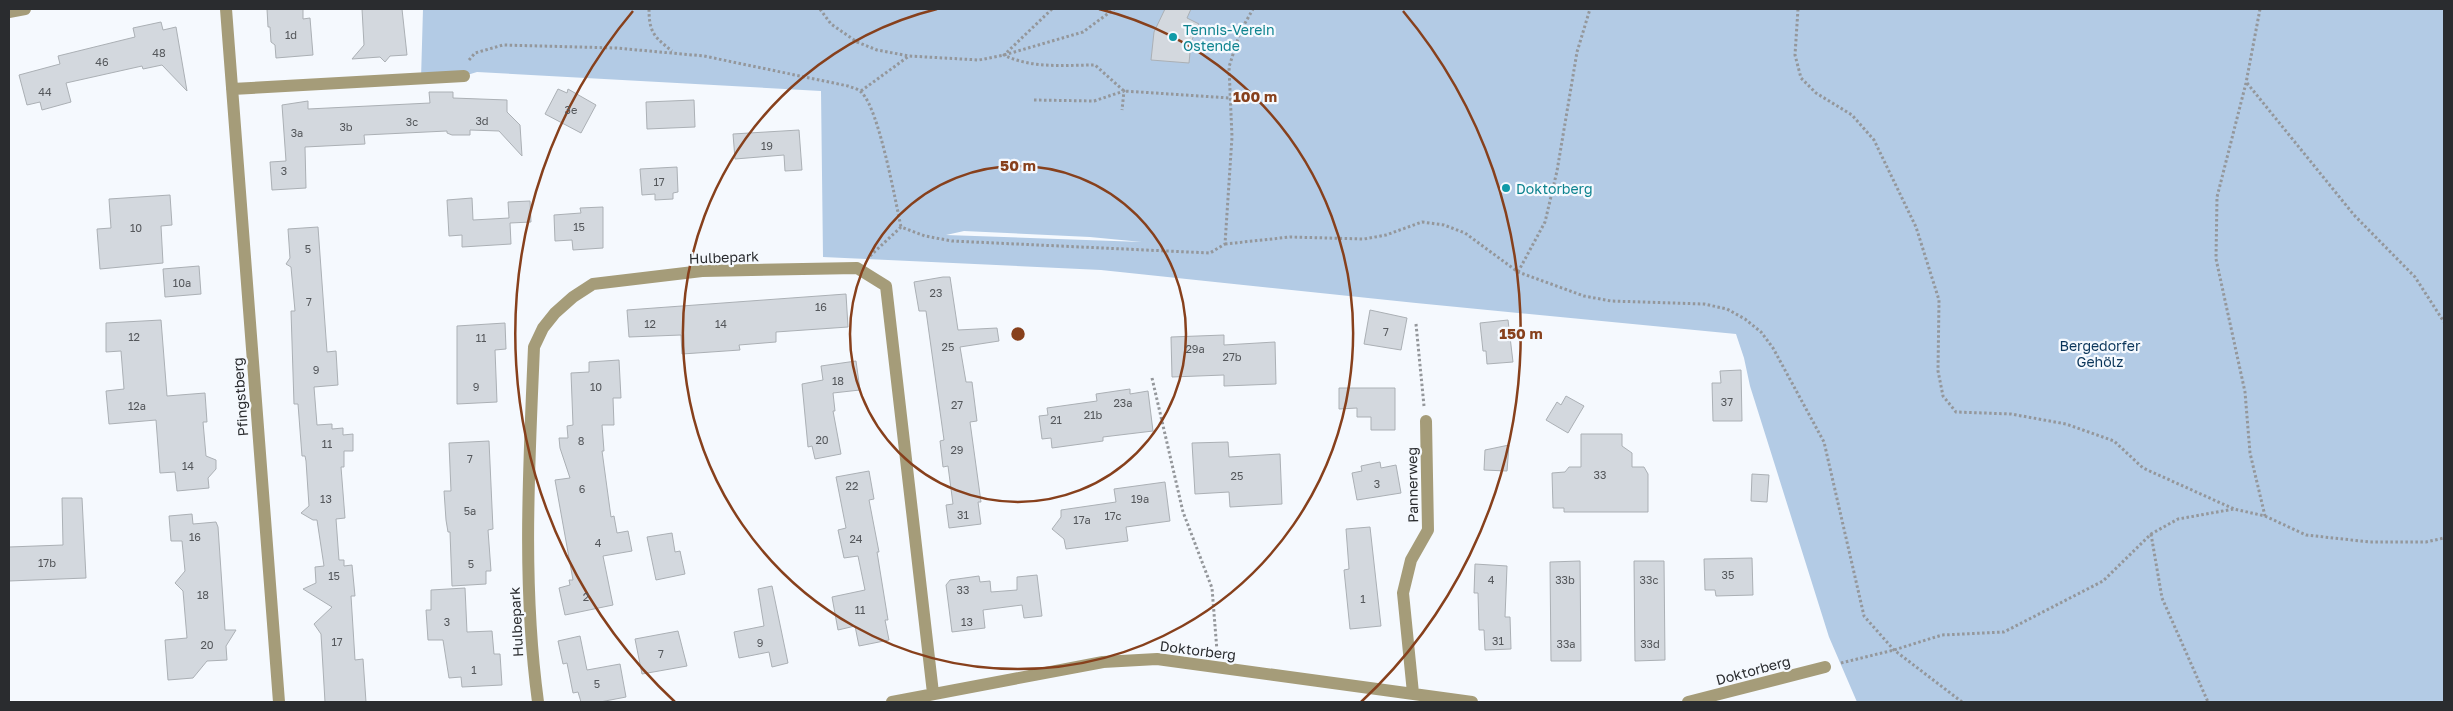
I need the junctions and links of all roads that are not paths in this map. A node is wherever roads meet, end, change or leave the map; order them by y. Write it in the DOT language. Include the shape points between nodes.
graph roads {
  1 [pos="25,9"];
  2 [pos="226,9"];
  3 [pos="9,12"];
  4 [pos="464,76"];
  5 [pos="232,89"];
  6 [pos="1426,421"];
  7 [pos="1825,666"];
  8 [pos="934,693"];
  9 [pos="1412,693"];
  10 [pos="278,702"];
  11 [pos="538,702"];
  12 [pos="892,702"];
  13 [pos="1472,702"];
  14 [pos="1688,702"];
  1 -- 3 [label="street"];
  2 -- 5 [label="street, Pfingstberg"];
  4 -- 5 [label="street"];
  5 -- 10 [label="street, Pfingstberg"];
  6 -- 9 [label="street, Pannerweg" via="1428,530 1411,560 1403,593"];
  7 -- 14 [label="street, Doktorberg"];
  8 -- 9 [label="street, Doktorberg" via="1103,662 1156,659"];
  8 -- 11 [label="street, Hulbepark" via="886,286 857,268 702,271 593,284 555,313 534,347 527,533 532,658"];
  8 -- 12 [label="street, Doktorberg"];
  9 -- 13 [label="street, Doktorberg"];
}
